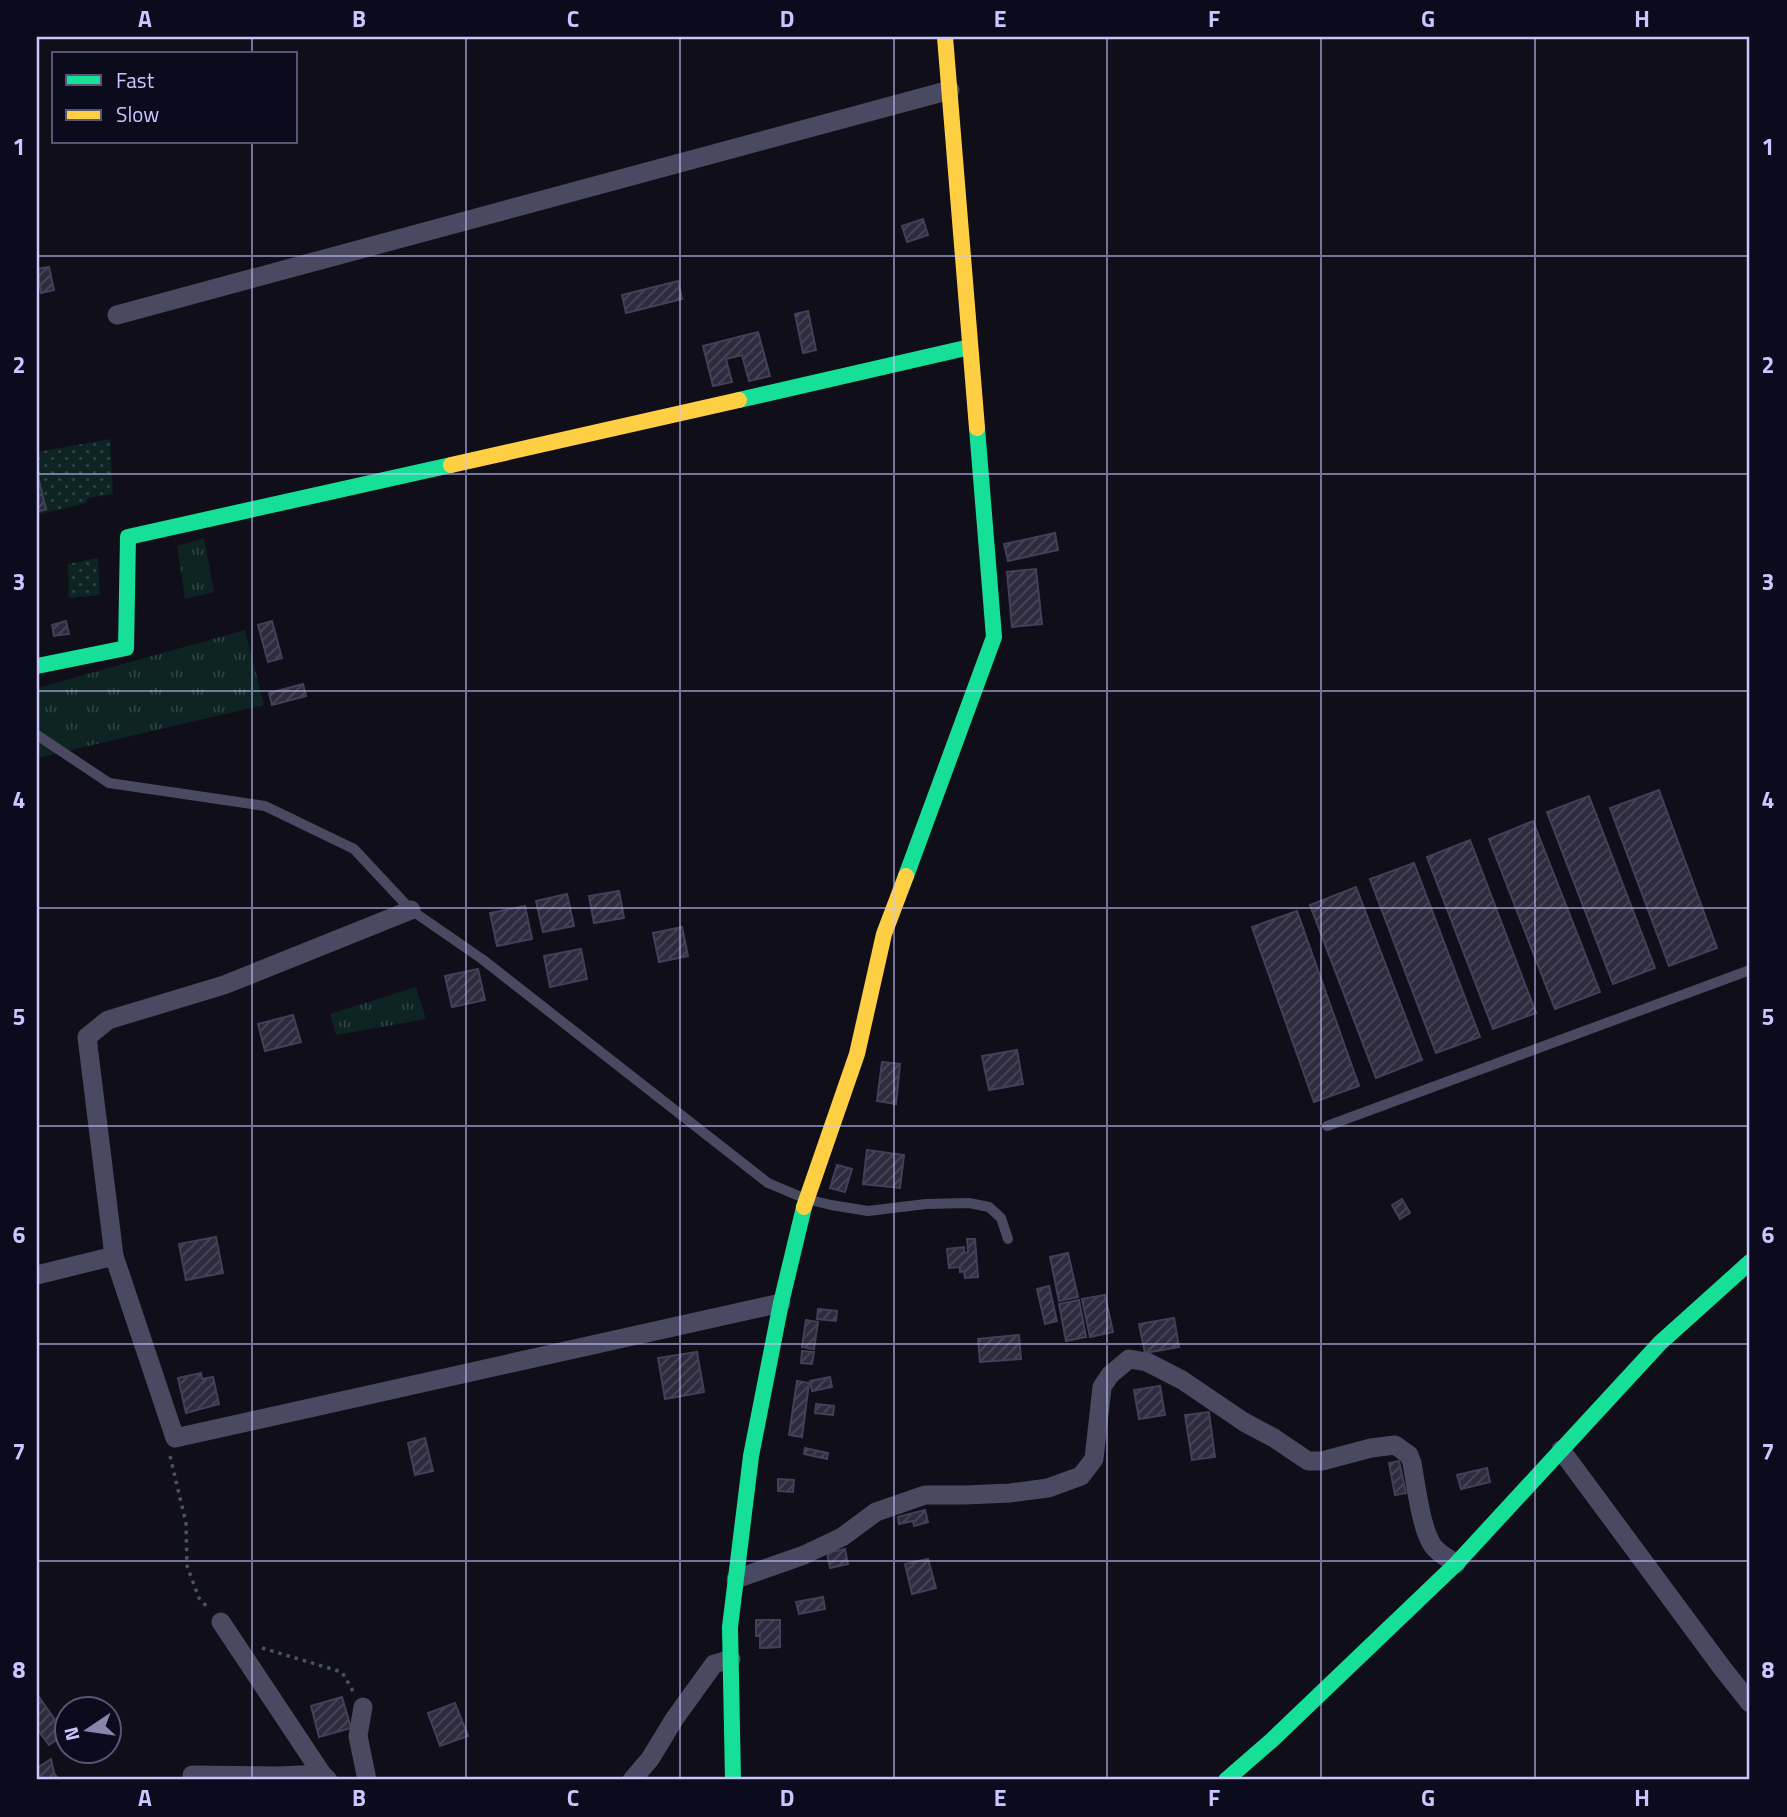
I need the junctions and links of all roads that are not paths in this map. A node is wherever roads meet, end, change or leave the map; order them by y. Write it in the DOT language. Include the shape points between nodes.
graph roads {
  1 [pos="945,37"];
  2 [pos="950,90"];
  3 [pos="117,315"];
  4 [pos="970,346"];
  5 [pos="37,666"];
  6 [pos="37,735"];
  7 [pos="411,910"];
  8 [pos="1750,970"];
  9 [pos="1327,1126"];
  10 [pos="806,1199"];
  11 [pos="1008,1239"];
  12 [pos="114,1256"];
  13 [pos="1750,1262"];
  14 [pos="37,1275"];
  15 [pos="781,1303"];
  16 [pos="1561,1450"];
  17 [pos="1456,1564"];
  18 [pos="736,1579"];
  19 [pos="221,1622"];
  20 [pos="731,1659"];
  21 [pos="1750,1703"];
  22 [pos="363,1707"];
  23 [pos="325,1777"];
  24 [pos="192,1780"];
  25 [pos="366,1780"];
  26 [pos="632,1780"];
  27 [pos="733,1780"];
  28 [pos="1226,1780"];
  1 -- 2 [label="street"];
  2 -- 3 [label="street"];
  2 -- 4 [label="street"];
  4 -- 5 [label="street" via="128,537 126,648"];
  4 -- 10 [label="street" via="994,637 884,934 857,1055"];
  6 -- 7 [label="lane" via="109,783 265,806 354,849"];
  7 -- 10 [label="lane" via="482,959 768,1183"];
  7 -- 12 [label="street" via="224,985 108,1020 87,1037"];
  8 -- 9 [label="lane"];
  10 -- 11 [label="lane" via="868,1211 969,1203 989,1207 1000,1218"];
  10 -- 15 [label="street"];
  12 -- 14 [label="street"];
  12 -- 15 [label="street" via="175,1437"];
  13 -- 16 [label="street" via="1660,1343"];
  15 -- 18 [label="street" via="751,1456"];
  16 -- 17 [label="street"];
  16 -- 21 [label="street"];
  17 -- 18 [label="street" via="1433,1545 1409,1455 1395,1444 1308,1461 1182,1380 1147,1362 1129,1359 1102,1387 1094,1459 1080,1476 1048,1488 1010,1493 925,1495 876,1512 804,1555"];
  17 -- 28 [label="street"];
  18 -- 20 [label="street"];
  19 -- 23 [label="street"];
  20 -- 26 [label="street" via="714,1664"];
  20 -- 27 [label="street"];
  22 -- 25 [label="street" via="358,1736"];
  23 -- 24 [label="street" via="192,1775"];
}
